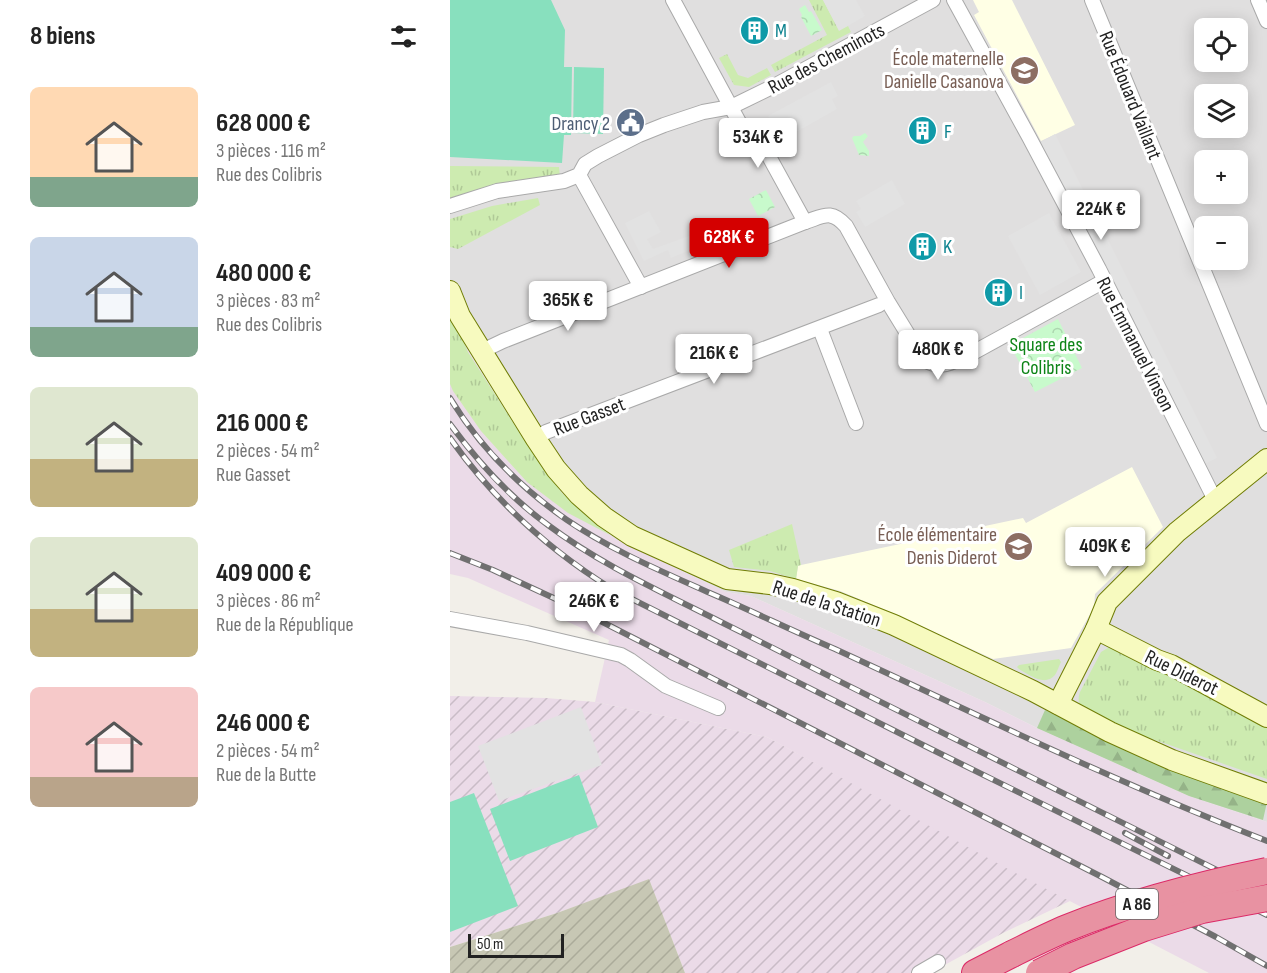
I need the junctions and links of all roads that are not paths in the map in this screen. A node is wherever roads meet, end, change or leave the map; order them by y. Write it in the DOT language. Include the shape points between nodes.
graph roads {
  1 [pos="673,0"];
  2 [pos="933,0"];
  3 [pos="954,0"];
  4 [pos="1092,0"];
  5 [pos="1258,0"];
  6 [pos="1267,21"];
  7 [pos="731,107"];
  8 [pos="579,175"];
  9 [pos="450,206"];
  10 [pos="805,222"];
  11 [pos="1104,281"];
  12 [pos="641,287"];
  13 [pos="450,291"];
  14 [pos="879,305"];
  15 [pos="820,329"];
  16 [pos="482,351"];
  17 [pos="856,423"];
  18 [pos="1267,424"];
  19 [pos="536,439"];
  20 [pos="1267,459"];
  21 [pos="1215,500"];
  22 [pos="450,619"];
  23 [pos="1096,629"];
  24 [pos="1058,704"];
  25 [pos="718,708"];
  26 [pos="1265,713"];
  27 [pos="1267,794"];
  28 [pos="1267,871"];
  29 [pos="1267,898"];
  30 [pos="938,962"];
  31 [pos="919,973"];
  32 [pos="975,973"];
  33 [pos="1039,973"];
  1 -- 7 [label="street"];
  2 -- 7 [label="street, Rue des Cheminots"];
  3 -- 11 [label="street, Rue Emmanuel Vinson"];
  4 -- 18 [label="street, Rue Édouard Vaillant"];
  5 -- 6 [label="street"];
  7 -- 8 [label="street, Rue des Cheminots" via="703,112 639,135 585,164"];
  7 -- 10 [label="street" via="770,157"];
  8 -- 9 [label="street, Rue des Cheminots" via="564,181 497,191"];
  8 -- 12 [label="street"];
  10 -- 11 [label="street" via="832,215 846,226 923,359 931,364 950,363 967,356"];
  10 -- 12 [label="street"];
  11 -- 21 [label="street, Rue Emmanuel Vinson"];
  12 -- 16 [label="street"];
  13 -- 16 [label="street, Rue de la Station"];
  14 -- 15 [label="street, Rue Gasset"];
  15 -- 17 [label="street"];
  15 -- 19 [label="street, Rue Gasset"];
  16 -- 19 [label="street, Rue de la Station"];
  19 -- 24 [label="street, Rue de la Station" via="579,495 632,536 727,579 793,589 894,625"];
  20 -- 21 [label="street"];
  21 -- 23 [label="street" via="1177,532 1107,603"];
  22 -- 25 [label="street" via="621,655 666,686"];
  23 -- 24 [label="street"];
  23 -- 26 [label="street, Rue Diderot"];
  24 -- 27 [label="street, Rue de la Station" via="1172,760"];
  28 -- 32 [label="highway, A 86, bridge" via="1110,912"];
  29 -- 33 [label="highway, A 86, bridge" via="1202,910 1143,928"];
  30 -- 31 [label="street"];
}
